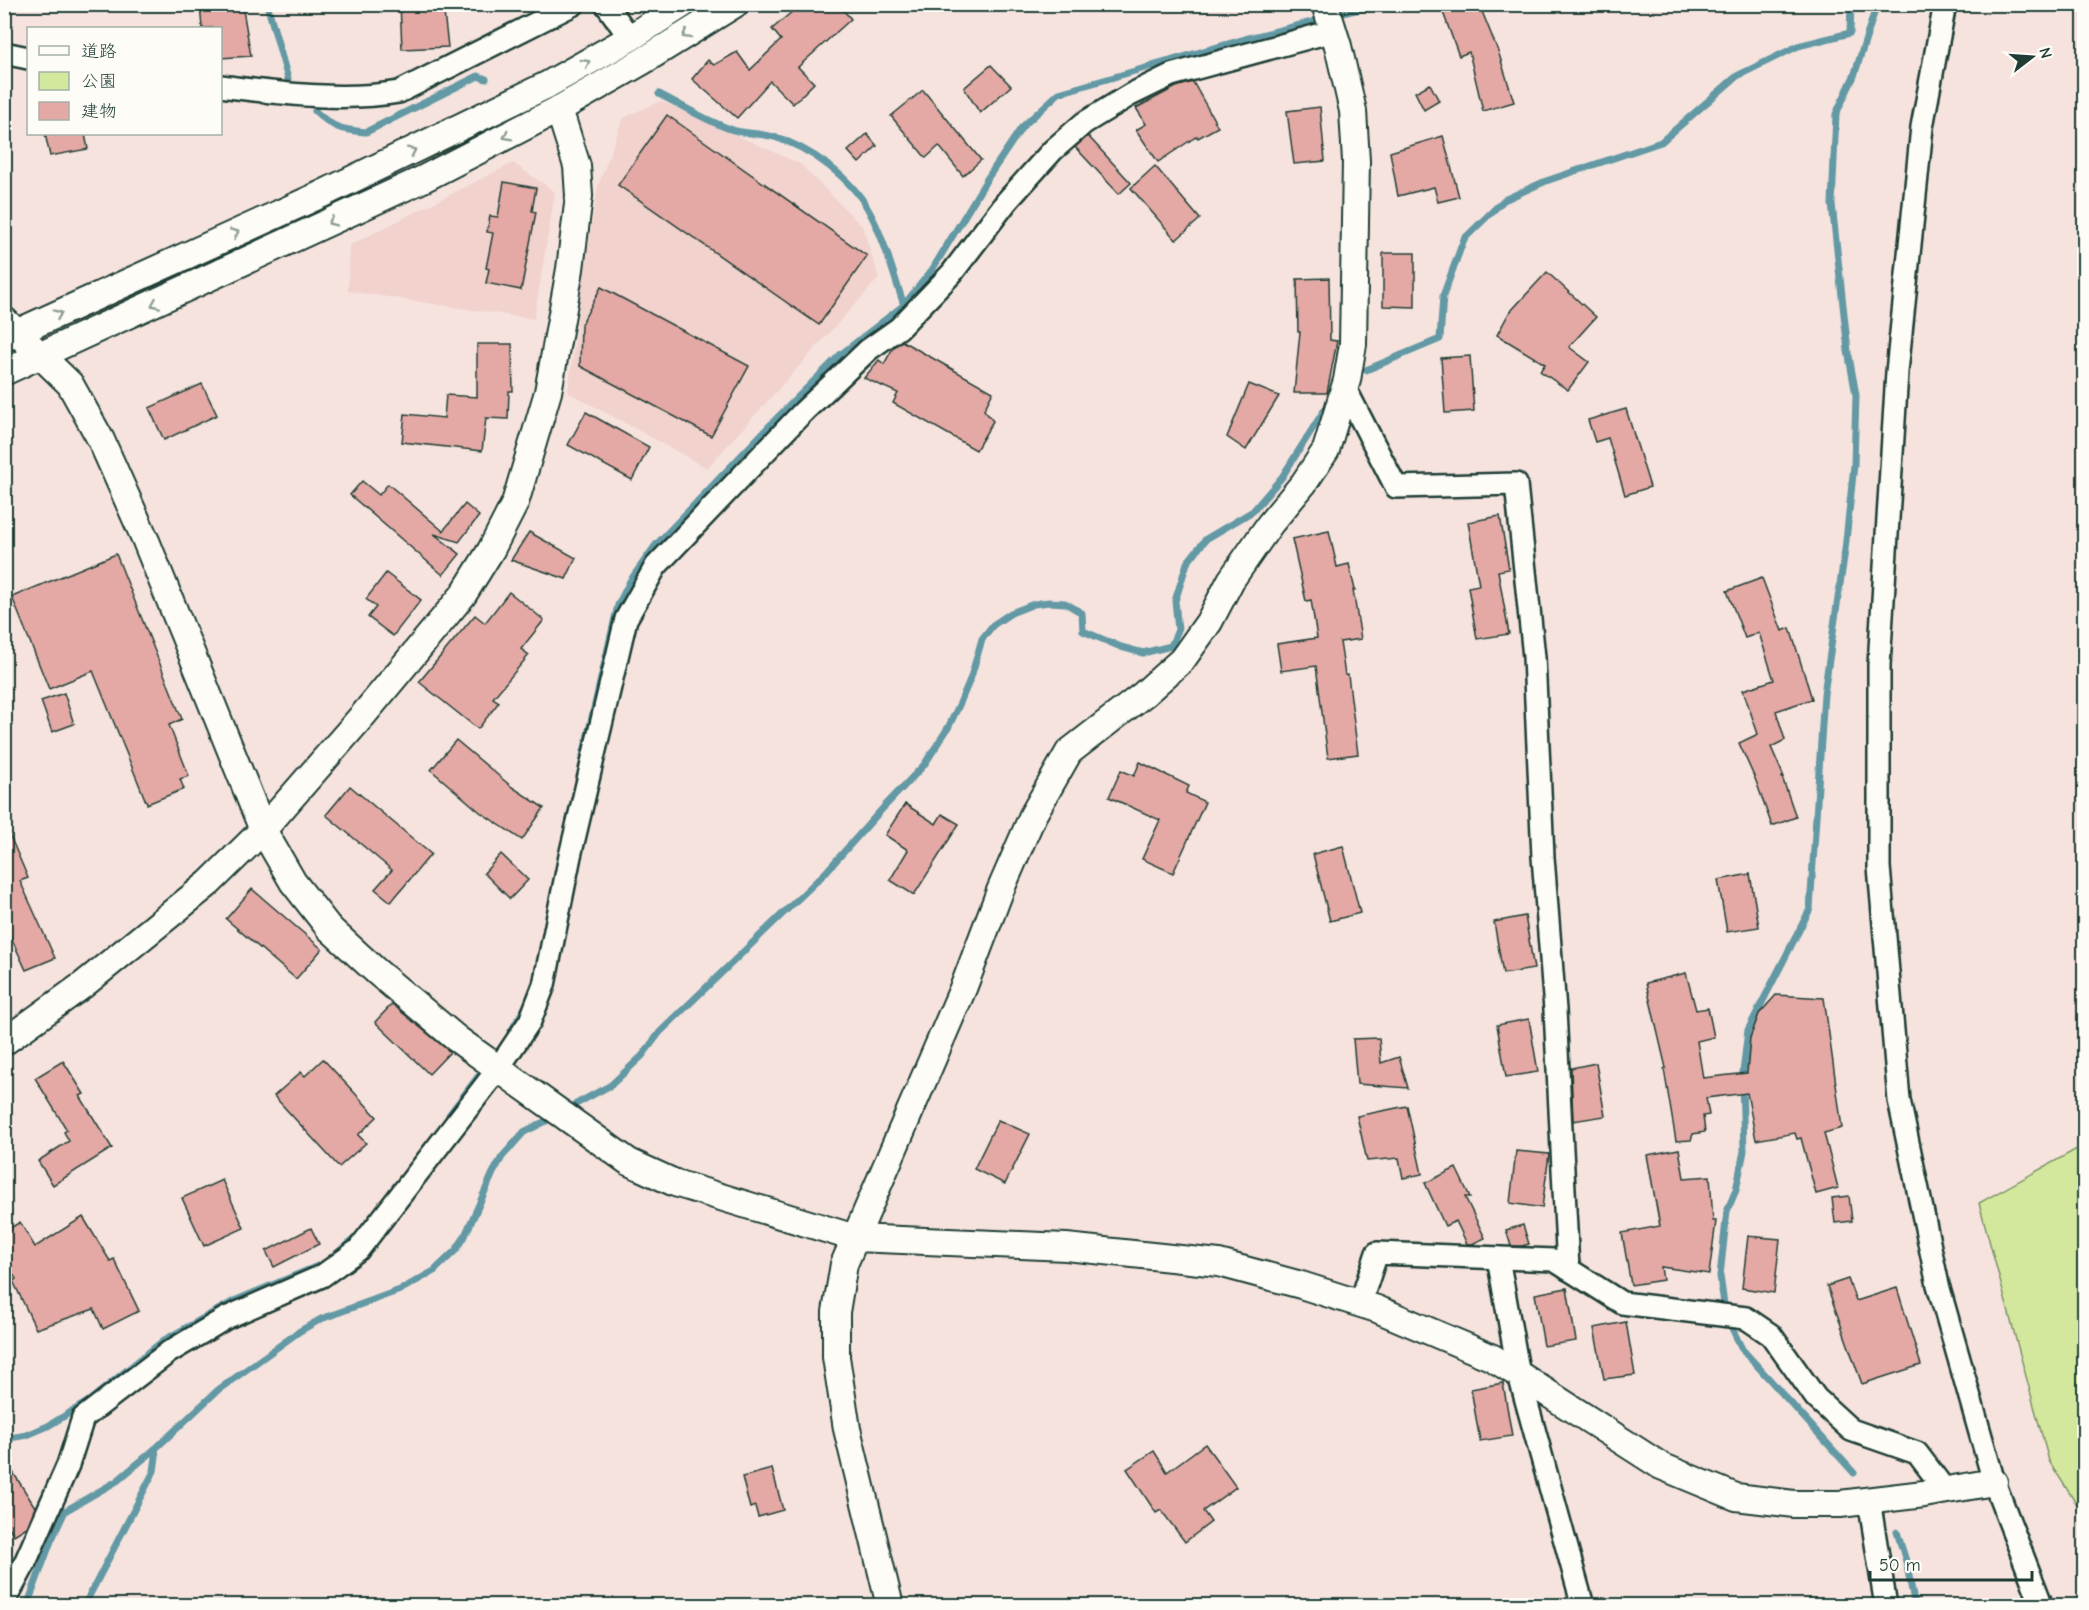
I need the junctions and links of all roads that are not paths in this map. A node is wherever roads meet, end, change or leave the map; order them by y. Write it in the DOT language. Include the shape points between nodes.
graph roads {
  1 [pos="574,4"];
  2 [pos="606,4"];
  3 [pos="683,4"];
  4 [pos="735,4"];
  5 [pos="1945,4"];
  6 [pos="1329,17"];
  7 [pos="630,38"];
  8 [pos="4,53"];
  9 [pos="27,58"];
  10 [pos="222,86"];
  11 [pos="559,109"];
  12 [pos="9,330"];
  13 [pos="39,355"];
  14 [pos="4,372"];
  15 [pos="1345,388"];
  16 [pos="263,830"];
  17 [pos="4,1042"];
  18 [pos="490,1063"];
  19 [pos="855,1238"];
  20 [pos="1498,1258"];
  21 [pos="1568,1269"];
  22 [pos="1360,1304"];
  23 [pos="1519,1375"];
  24 [pos="1994,1482"];
  25 [pos="1945,1490"];
  26 [pos="1869,1500"];
  27 [pos="4,1602"];
  28 [pos="890,1605"];
  29 [pos="1583,1605"];
  30 [pos="1886,1605"];
  31 [pos="2042,1605"];
  1 -- 10 [label="street" via="399,92 371,97 320,96"];
  2 -- 7 [label="street"];
  3 -- 7 [label="street"];
  4 -- 11 [label="street, one-way"];
  5 -- 24 [label="street" via="1922,127 1897,372 1879,664 1879,867 1899,1100 1938,1285"];
  6 -- 15 [label="street" via="1353,111 1356,161 1353,344"];
  6 -- 18 [label="street" via="1171,75 1084,123 1053,150 1007,201 952,273 899,328 868,350 803,412 656,566 626,619 544,985 530,1021"];
  12 -- 7 [label="street, one-way" via="321,195 547,85"];
  8 -- 9 [label="street"];
  11 -- 13 [label="street, one-way" via="423,179"];
  11 -- 16 [label="street" via="577,166 579,196 548,392 515,503 463,595"];
  12 -- 13 [label="street"];
  13 -- 14 [label="street"];
  13 -- 16 [label="street" via="70,384 101,440"];
  15 -- 19 [label="street" via="1326,450 1231,580 1209,622 1182,660 1069,752 1033,814"];
  15 -- 21 [label="street" via="1396,487 1516,484 1534,657"];
  16 -- 17 [label="street" via="209,883 83,986"];
  16 -- 18 [label="street" via="293,882 329,928"];
  18 -- 19 [label="street" via="629,1162 675,1183"];
  18 -- 27 [label="street" via="358,1250 322,1276 226,1318 169,1352 83,1418 68,1465"];
  19 -- 22 [label="street" via="1066,1247 1219,1263"];
  19 -- 28 [label="street" via="844,1264 836,1312 836,1357 847,1429"];
  20 -- 21 [label="street" via="1554,1260"];
  20 -- 22 [label="street" via="1377,1253"];
  20 -- 23 [label="street"];
  21 -- 25 [label="street" via="1622,1303 1746,1318 1771,1335 1816,1398 1851,1430 1917,1453"];
  22 -- 23 [label="street" via="1493,1358"];
  23 -- 26 [label="street" via="1661,1466 1736,1497 1794,1504"];
  23 -- 29 [label="street"];
  24 -- 25 [label="street"];
  24 -- 31 [label="street"];
  25 -- 26 [label="street"];
  26 -- 30 [label="street"];
}
